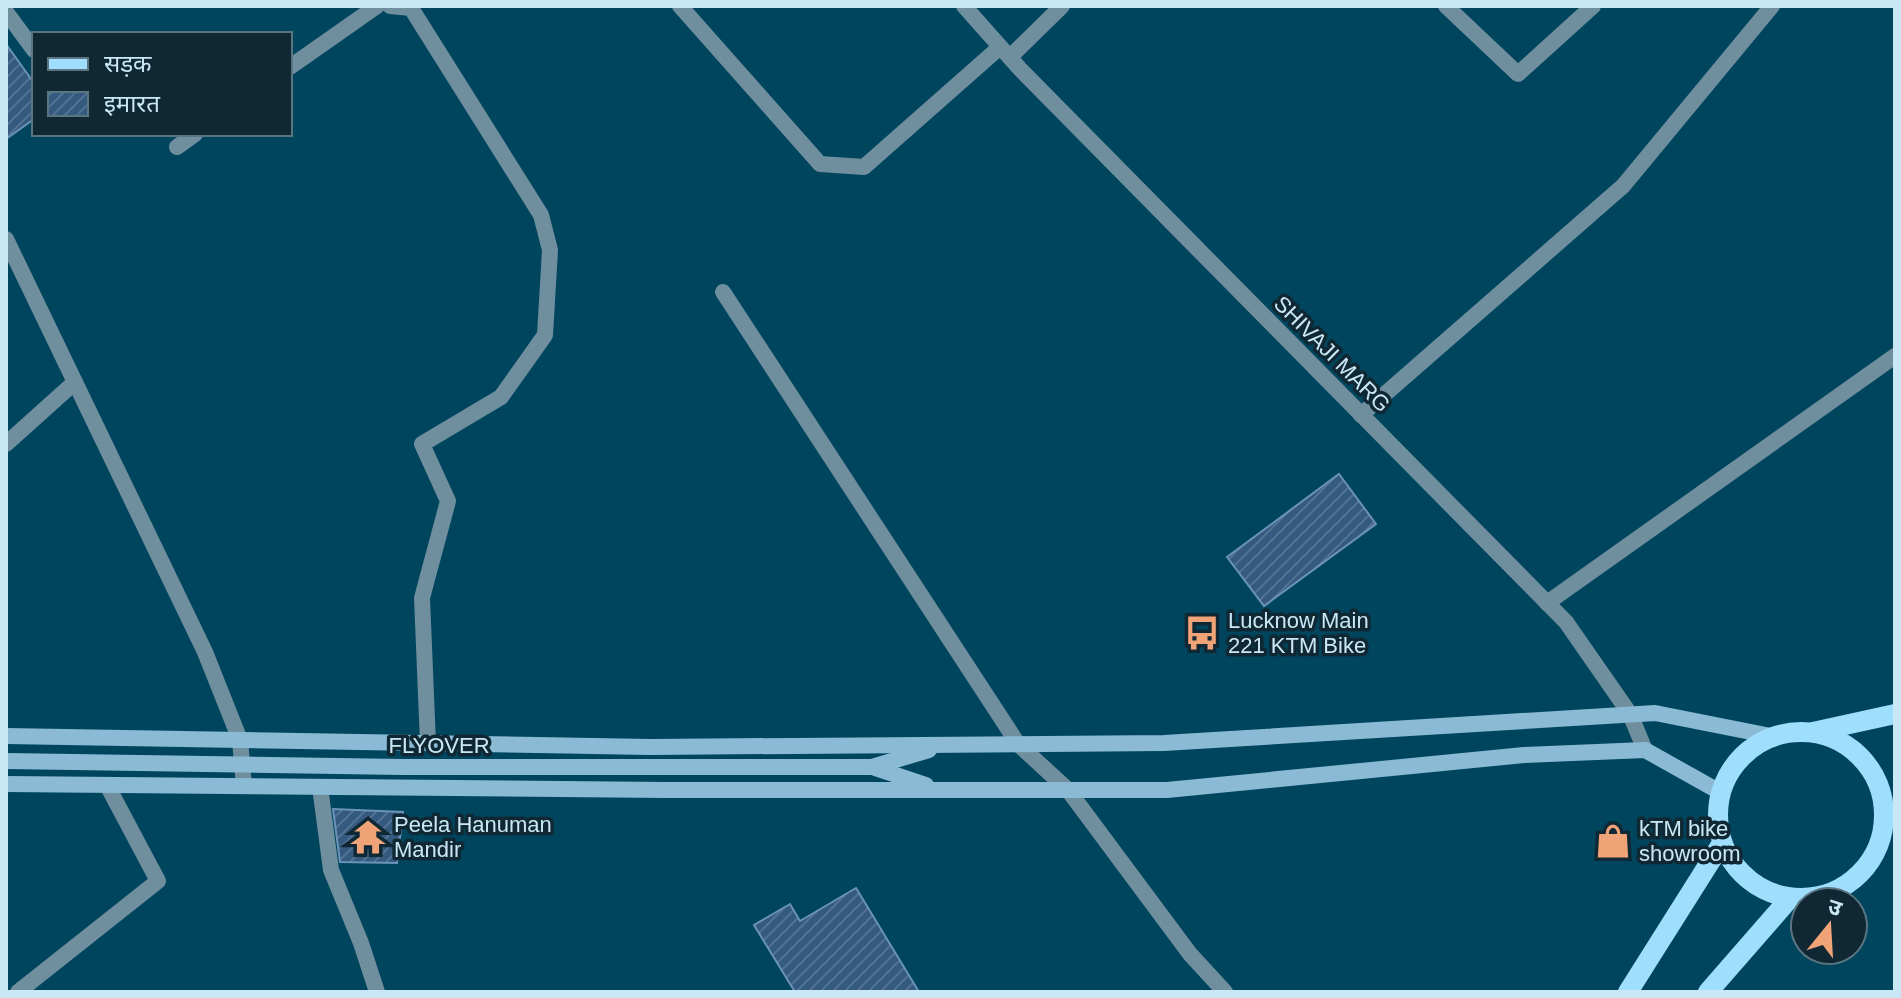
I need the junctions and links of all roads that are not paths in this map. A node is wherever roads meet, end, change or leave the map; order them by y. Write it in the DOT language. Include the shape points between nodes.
graph roads {
  1 [pos="377,6"];
  2 [pos="390,6"];
  3 [pos="680,6"];
  4 [pos="964,6"];
  5 [pos="1062,6"];
  6 [pos="1446,6"];
  7 [pos="1593,6"];
  8 [pos="1772,6"];
  9 [pos="6,12"];
  10 [pos="32,47"];
  11 [pos="1005,52"];
  12 [pos="292,66"];
  13 [pos="192,136"];
  14 [pos="177,147"];
  15 [pos="6,239"];
  16 [pos="723,292"];
  17 [pos="1895,356"];
  18 [pos="75,382"];
  19 [pos="1361,415"];
  20 [pos="6,444"];
  21 [pos="1547,603"];
  22 [pos="1630,714"];
  23 [pos="1895,714"];
  24 [pos="1813,732"];
  25 [pos="6,736"];
  26 [pos="1771,736"];
  27 [pos="240,740"];
  28 [pos="428,743"];
  29 [pos="1018,744"];
  30 [pos="945,745"];
  31 [pos="1645,750"];
  32 [pos="6,761"];
  33 [pos="872,767"];
  34 [pos="6,784"];
  35 [pos="107,785"];
  36 [pos="244,786"];
  37 [pos="320,787"];
  38 [pos="943,790"];
  39 [pos="1068,790"];
  40 [pos="1720,792"];
  41 [pos="1895,842"];
  42 [pos="1722,843"];
  43 [pos="1872,859"];
  44 [pos="1843,886"];
  45 [pos="1789,898"];
  46 [pos="1789,899"];
  47 [pos="18,992"];
  48 [pos="377,992"];
  49 [pos="1225,992"];
  50 [pos="1628,992"];
  51 [pos="1708,992"];
  1 -- 12 [label="street"];
  2 -- 28 [label="street" via="411,8 541,215 550,250 545,335 501,397 422,444 448,501 422,598"];
  3 -- 11 [label="street" via="820,164 864,167"];
  4 -- 11 [label="street, SHIVAJI MARG"];
  5 -- 11 [label="street"];
  6 -- 7 [label="street" via="1518,74"];
  8 -- 19 [label="street" via="1623,186"];
  9 -- 10 [label="street"];
  11 -- 19 [label="street, SHIVAJI MARG"];
  13 -- 14 [label="street"];
  15 -- 18 [label="street"];
  16 -- 29 [label="street"];
  17 -- 21 [label="street"];
  18 -- 20 [label="street"];
  18 -- 27 [label="street" via="205,652"];
  19 -- 21 [label="street, SHIVAJI MARG"];
  21 -- 22 [label="street, SHIVAJI MARG"];
  22 -- 26 [label="main road" via="1655,713"];
  22 -- 29 [label="main road" via="1164,743"];
  22 -- 31 [label="street, SHIVAJI MARG"];
  23 -- 24 [label="main road"];
  24 -- 26 [label="main road"];
  24 -- 43 [label="main road" via="1839,741 1861,757 1877,779 1883,833"];
  25 -- 27 [label="main road"];
  26 -- 40 [label="main road" via="1748,749"];
  27 -- 28 [label="main road"];
  27 -- 36 [label="street"];
  28 -- 30 [label="main road"];
  29 -- 30 [label="main road"];
  29 -- 39 [label="street"];
  30 -- 33 [label="main road, FLYOVER"];
  31 -- 39 [label="main road" via="1524,755 1167,790"];
  31 -- 40 [label="main road"];
  32 -- 33 [label="main road, FLYOVER, bridge"];
  33 -- 38 [label="main road, FLYOVER"];
  34 -- 35 [label="main road"];
  35 -- 36 [label="main road"];
  35 -- 47 [label="street" via="158,881"];
  36 -- 37 [label="main road"];
  37 -- 38 [label="main road"];
  37 -- 48 [label="street" via="331,870"];
  38 -- 39 [label="main road"];
  39 -- 49 [label="street" via="1190,954"];
  40 -- 42 [label="main road" via="1717,818"];
  41 -- 43 [label="main road"];
  42 -- 45 [label="main road" via="1732,864 1749,880"];
  42 -- 50 [label="main road"];
  43 -- 44 [label="main road"];
  46 -- 51 [label="main road"];
}
